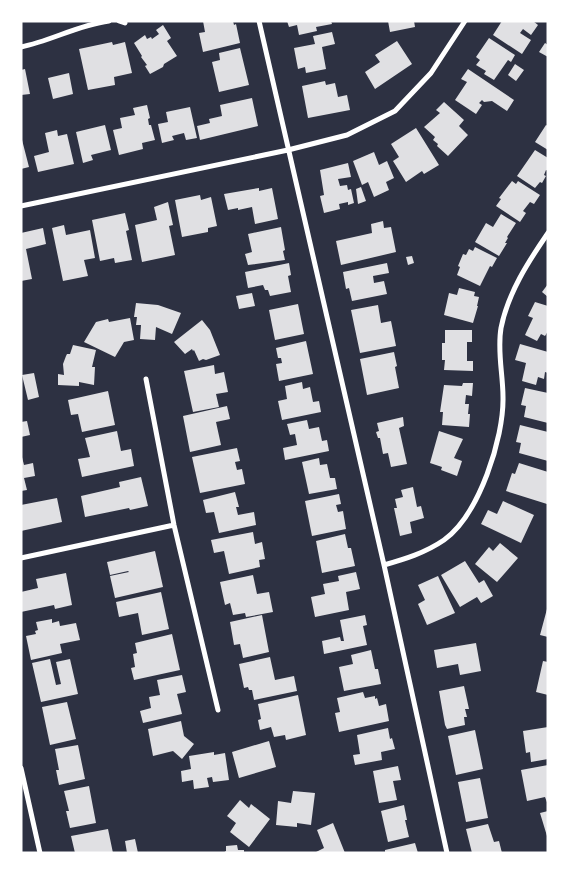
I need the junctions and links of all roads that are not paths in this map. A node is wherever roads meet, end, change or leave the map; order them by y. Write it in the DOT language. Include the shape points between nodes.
graph roads {
  1 [pos="109,21"];
  2 [pos="259,21"];
  3 [pos="464,22"];
  4 [pos="21,47"];
  5 [pos="288,150"];
  6 [pos="21,206"];
  7 [pos="548,233"];
  8 [pos="146,379"];
  9 [pos="174,525"];
  10 [pos="21,558"];
  11 [pos="384,565"];
  12 [pos="218,710"];
  13 [pos="21,768"];
  14 [pos="40,853"];
  15 [pos="447,853"];
  1 -- 4 [label="street" via="90,23"];
  2 -- 5 [label="street"];
  3 -- 5 [label="street" via="431,73 395,111 347,135"];
  5 -- 6 [label="street"];
  5 -- 11 [label="street"];
  7 -- 11 [label="street" via="525,267 501,329 502,423 482,489 466,516 445,540 415,556"];
  8 -- 9 [label="street"];
  9 -- 10 [label="street"];
  9 -- 12 [label="street"];
  11 -- 15 [label="street"];
  13 -- 14 [label="street"];
}
